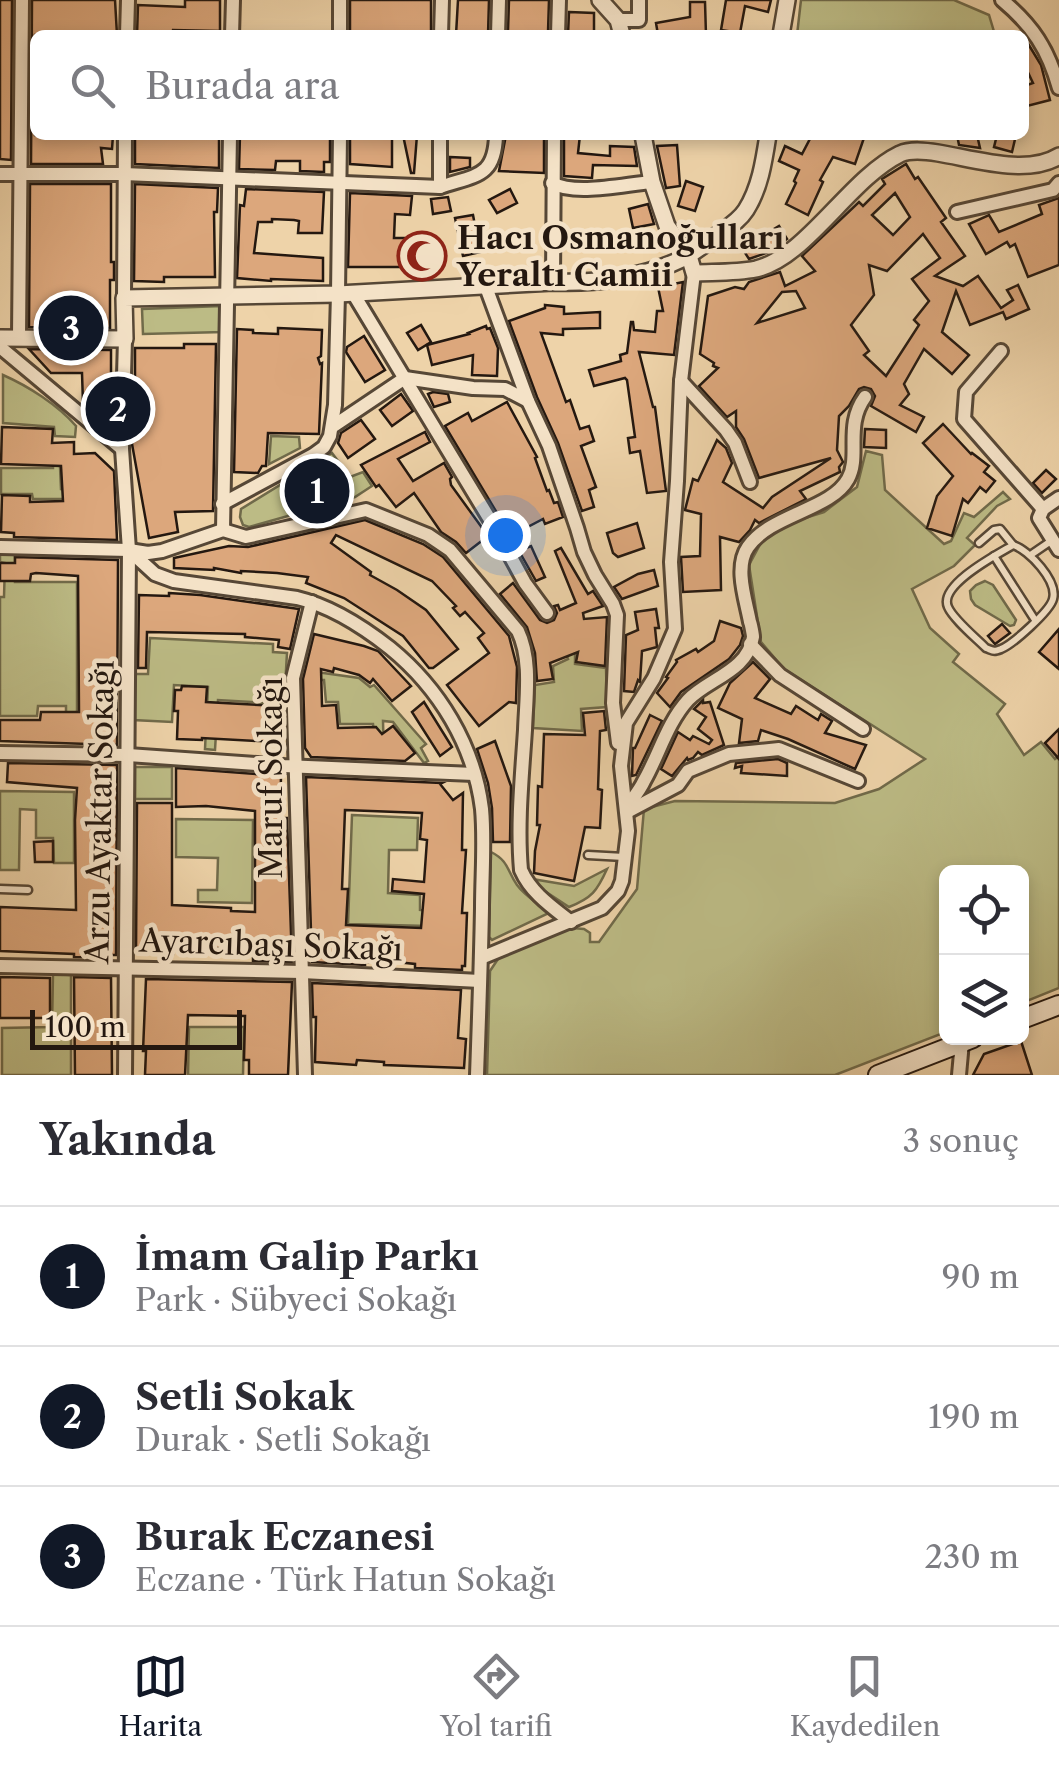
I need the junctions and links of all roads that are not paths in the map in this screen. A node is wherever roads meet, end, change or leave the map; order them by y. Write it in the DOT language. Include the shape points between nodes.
graph roads {
  1 [pos="22,0"];
  2 [pos="128,0"];
  3 [pos="233,0"];
  4 [pos="340,0"];
  5 [pos="442,0"];
  6 [pos="499,0"];
  7 [pos="559,0"];
  8 [pos="600,0"];
  9 [pos="638,0"];
  10 [pos="787,0"];
  11 [pos="1002,0"];
  12 [pos="620,27"];
  13 [pos="127,30"];
  14 [pos="232,30"];
  15 [pos="340,30"];
  16 [pos="441,30"];
  17 [pos="498,30"];
  18 [pos="558,30"];
  19 [pos="783,30"];
  20 [pos="1059,88"];
  21 [pos="125,140"];
  22 [pos="230,140"];
  23 [pos="340,140"];
  24 [pos="440,140"];
  25 [pos="496,140"];
  26 [pos="554,140"];
  27 [pos="644,140"];
  28 [pos="767,140"];
  29 [pos="1059,156"];
  30 [pos="0,174"];
  31 [pos="124,174"];
  32 [pos="19,175"];
  33 [pos="229,178"];
  34 [pos="339,182"];
  35 [pos="552,182"];
  36 [pos="652,182"];
  37 [pos="1059,183"];
  38 [pos="440,187"];
  39 [pos="957,212"];
  40 [pos="689,256"];
  41 [pos="694,273"];
  42 [pos="553,282"];
  43 [pos="486,287"];
  44 [pos="346,294"];
  45 [pos="227,295"];
  46 [pos="124,298"];
  47 [pos="19,337"];
  48 [pos="0,338"];
  49 [pos="125,339"];
  50 [pos="0,347"];
  51 [pos="1001,352"];
  52 [pos="404,378"];
  53 [pos="681,381"];
  54 [pos="865,398"];
  55 [pos="528,402"];
  56 [pos="332,427"];
  57 [pos="122,449"];
  58 [pos="750,482"];
  59 [pos="1059,498"];
  60 [pos="222,504"];
  61 [pos="1043,508"];
  62 [pos="223,530"];
  63 [pos="980,544"];
  64 [pos="1014,544"];
  65 [pos="1056,545"];
  66 [pos="0,547"];
  67 [pos="130,550"];
  68 [pos="1032,554"];
  69 [pos="994,556"];
  70 [pos="312,602"];
  71 [pos="547,613"];
  72 [pos="1035,620"];
  73 [pos="750,644"];
  74 [pos="864,729"];
  75 [pos="0,753"];
  76 [pos="128,754"];
  77 [pos="295,766"];
  78 [pos="620,766"];
  79 [pos="474,774"];
  80 [pos="858,781"];
  81 [pos="627,809"];
  82 [pos="588,855"];
  83 [pos="625,857"];
  84 [pos="0,889"];
  85 [pos="28,890"];
  86 [pos="571,922"];
  87 [pos="481,958"];
  88 [pos="0,966"];
  89 [pos="126,968"];
  90 [pos="302,972"];
  91 [pos="480,980"];
  92 [pos="1059,1005"];
  93 [pos="1029,1016"];
  94 [pos="955,1045"];
  95 [pos="967,1045"];
  96 [pos="125,1075"];
  97 [pos="305,1075"];
  98 [pos="477,1075"];
  99 [pos="878,1075"];
  100 [pos="959,1075"];
  1 -- 32 [label="street"];
  2 -- 13 [label="street"];
  3 -- 14 [label="street"];
  4 -- 15 [label="street"];
  5 -- 16 [label="street"];
  6 -- 17 [label="street"];
  7 -- 18 [label="street"];
  8 -- 12 [label="street"];
  9 -- 12 [label="street" via="639,20"];
  10 -- 19 [label="street"];
  11 -- 20 [label="street" via="1030,25"];
  21 -- 31 [label="street"];
  22 -- 33 [label="street"];
  23 -- 34 [label="street"];
  24 -- 38 [label="street"];
  25 -- 38 [label="street" via="492,164"];
  26 -- 35 [label="street"];
  27 -- 36 [label="street"];
  28 -- 40 [label="street" via="760,182 747,208"];
  29 -- 41 [label="street" via="1035,166 904,152 775,261 743,271"];
  30 -- 32 [label="street"];
  31 -- 32 [label="street"];
  31 -- 33 [label="street"];
  31 -- 46 [label="street"];
  32 -- 47 [label="street"];
  33 -- 34 [label="street"];
  33 -- 45 [label="street"];
  34 -- 38 [label="street"];
  34 -- 44 [label="street"];
  35 -- 36 [label="street" via="562,188"];
  35 -- 42 [label="street"];
  36 -- 40 [label="street" via="667,226"];
  37 -- 39 [label="street"];
  40 -- 41 [label="street"];
  40 -- 42 [label="street" via="628,276"];
  41 -- 53 [label="street"];
  42 -- 43 [label="street"];
  43 -- 44 [label="street"];
  43 -- 55 [label="street"];
  44 -- 45 [label="street"];
  44 -- 52 [label="street"];
  44 -- 56 [label="street"];
  45 -- 46 [label="street"];
  45 -- 60 [label="street"];
  46 -- 49 [label="street"];
  47 -- 48 [label="street"];
  47 -- 49 [label="street"];
  49 -- 57 [label="street, Arzu Ayaktar Sokağı"];
  50 -- 57 [label="street"];
  51 -- 61 [label="street" via="966,392 964,419"];
  52 -- 55 [label="street" via="505,388"];
  52 -- 56 [label="street"];
  52 -- 71 [label="street"];
  53 -- 58 [label="street" via="735,443"];
  53 -- 78 [label="street" via="671,562 675,629 626,723"];
  54 -- 73 [label="street" via="854,422 852,472 845,485 761,532 746,550 740,566"];
  55 -- 78 [label="street" via="584,552 617,616 613,702"];
  56 -- 60 [label="street" via="313,455"];
  57 -- 67 [label="street, Arzu Ayaktar Sokağı"];
  59 -- 61 [label="street"];
  60 -- 62 [label="street"];
  61 -- 65 [label="street" via="1039,518"];
  62 -- 67 [label="street" via="162,551"];
  62 -- 86 [label="street" via="246,537 366,510 450,550 522,640 522,870 534,892"];
  63 -- 64 [label="lane" via="1000,529"];
  64 -- 68 [label="lane"];
  64 -- 69 [label="lane"];
  65 -- 68 [label="lane"];
  66 -- 67 [label="street"];
  67 -- 70 [label="street" via="155,574 174,581"];
  67 -- 76 [label="street, Arzu Ayaktar Sokağı"];
  68 -- 72 [label="lane" via="1054,591"];
  69 -- 72 [label="lane"];
  69 -- 72 [label="lane" via="948,592 946,605 993,651"];
  70 -- 77 [label="street, Maruf Sokağı" via="293,678"];
  70 -- 79 [label="street" via="364,628 402,658 449,714"];
  73 -- 74 [label="street" via="780,675"];
  73 -- 81 [label="street" via="745,657 689,698"];
  75 -- 76 [label="street"];
  76 -- 77 [label="street"];
  76 -- 89 [label="street, Arzu Ayaktar Sokağı"];
  77 -- 79 [label="street"];
  77 -- 90 [label="street, Maruf Sokağı"];
  78 -- 81 [label="street"];
  79 -- 87 [label="street" via="482,808"];
  80 -- 81 [label="street" via="779,749 729,754"];
  81 -- 83 [label="street"];
  82 -- 83 [label="lane"];
  83 -- 86 [label="street" via="618,891 602,908"];
  84 -- 85 [label="lane"];
  86 -- 87 [label="street"];
  87 -- 91 [label="street"];
  88 -- 89 [label="street, Ayarcıbaşı Sokağı"];
  89 -- 90 [label="street, Ayarcıbaşı Sokağı"];
  89 -- 96 [label="street, Arzu Ayaktar Sokağı"];
  90 -- 91 [label="street, Ayarcıbaşı Sokağı"];
  90 -- 97 [label="street, Maruf Sokağı"];
  91 -- 98 [label="street"];
  92 -- 93 [label="main road"];
  94 -- 99 [label="main road"];
  95 -- 100 [label="street"];
}
